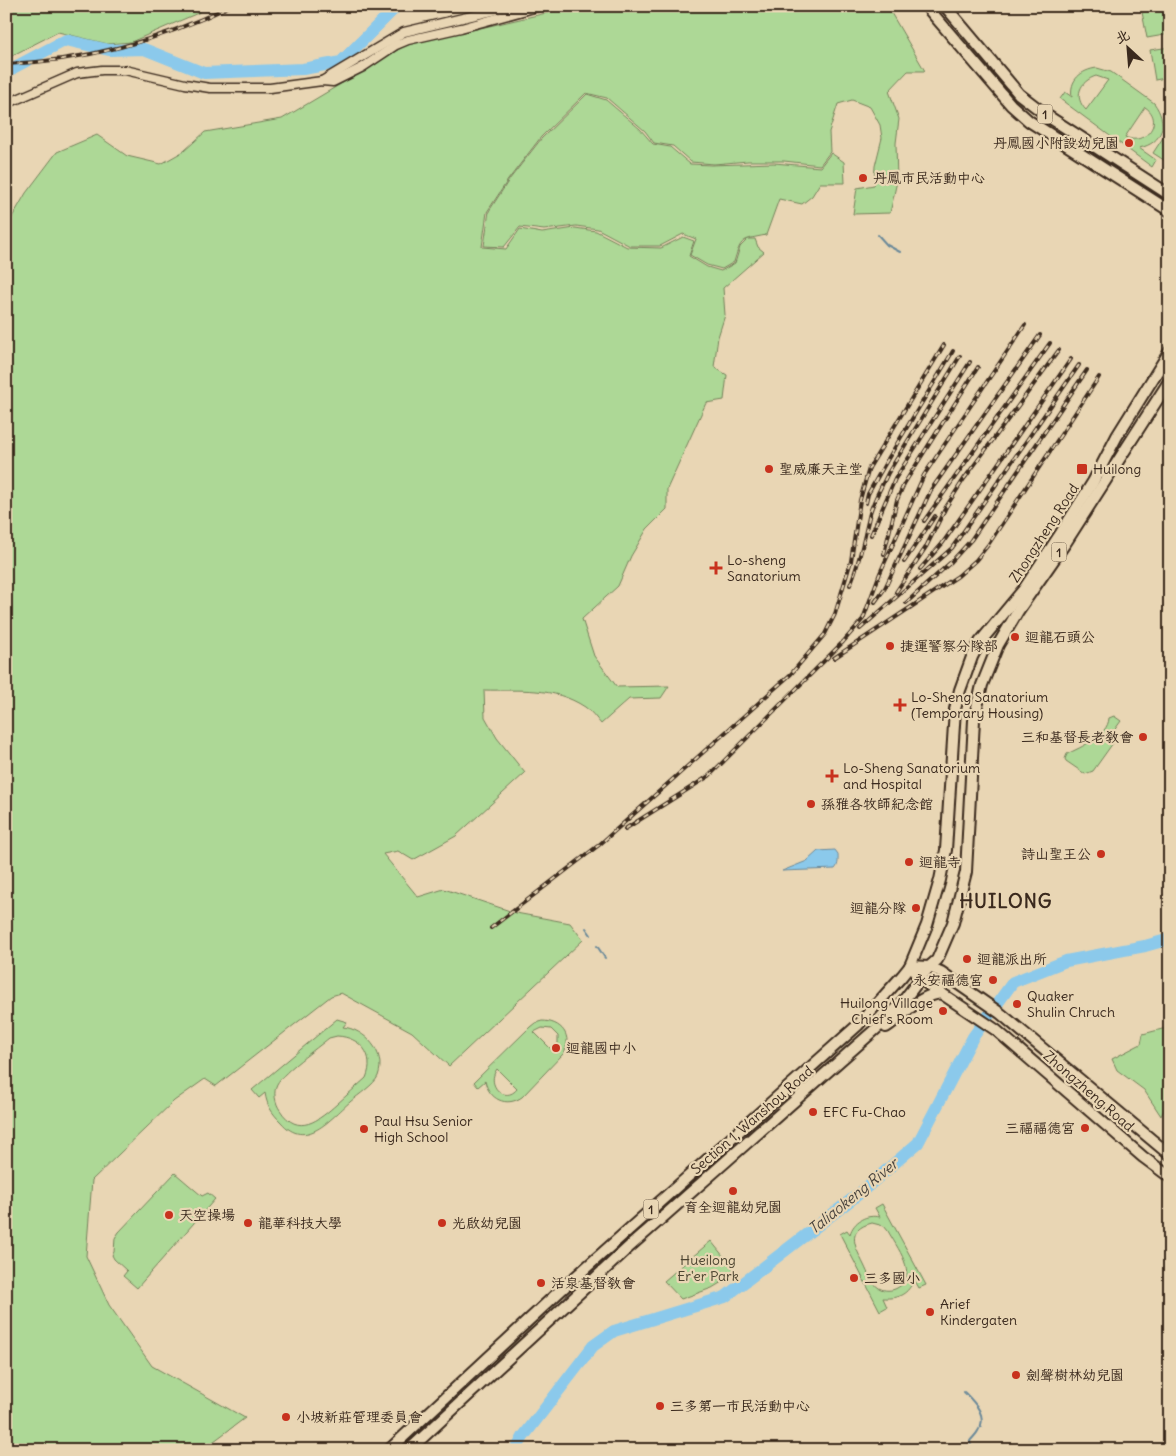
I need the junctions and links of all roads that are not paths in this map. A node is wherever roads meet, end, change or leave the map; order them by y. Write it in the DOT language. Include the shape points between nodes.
graph roads {
  1 [pos="513,6"];
  2 [pos="541,6"];
  3 [pos="926,6"];
  4 [pos="945,6"];
  5 [pos="322,80"];
  6 [pos="6,104"];
  7 [pos="1170,195"];
  8 [pos="1170,211"];
  9 [pos="1170,351"];
  10 [pos="1170,380"];
  11 [pos="991,629"];
  12 [pos="1004,635"];
  13 [pos="953,732"];
  14 [pos="972,734"];
  15 [pos="910,966"];
  16 [pos="929,967"];
  17 [pos="920,979"];
  18 [pos="941,993"];
  19 [pos="863,1040"];
  20 [pos="1170,1156"];
  21 [pos="1170,1177"];
  22 [pos="388,1450"];
  23 [pos="409,1450"];
  1 -- 5 [label="street" via="404,32"];
  2 -- 5 [label="street" via="408,40 333,82"];
  3 -- 8 [label="main road, 1" via="1011,106 1029,121"];
  4 -- 7 [label="main road, 1" via="1019,94"];
  5 -- 6 [label="street" via="270,88 210,88 125,70 102,70 77,73"];
  9 -- 11 [label="main road, Zhongzheng Road / 1" via="1116,436 1093,482 1061,533 1024,589"];
  10 -- 12 [label="main road, Zhongzheng Road / 1"];
  11 -- 12 [label="main road"];
  11 -- 13 [label="main road, Zhongzheng Road / 1" via="972,657 955,709"];
  12 -- 14 [label="main road, Zhongzheng Road / 1" via="977,699"];
  13 -- 15 [label="main road, Section 1, Wanshou Road / 1" via="943,866 927,924"];
  14 -- 16 [label="main road, Section 1, Wanshou Road / 1" via="964,880 953,923 937,960"];
  15 -- 16 [label="main road"];
  15 -- 17 [label="main road"];
  15 -- 22 [label="main road, Section 1, Wanshou Road / 1" via="858,1024 565,1286"];
  16 -- 17 [label="main road, Section 1, Wanshou Road / 1"];
  16 -- 20 [label="main road, Zhongzheng Road" via="1000,1013"];
  17 -- 18 [label="main road"];
  17 -- 19 [label="main road, Section 1, Wanshou Road / 1" via="886,1020"];
  18 -- 19 [label="main road" via="920,1000"];
  18 -- 21 [label="main road, Zhongzheng Road" via="990,1026"];
  19 -- 23 [label="main road, Section 1, Wanshou Road / 1" via="629,1247"];
}
